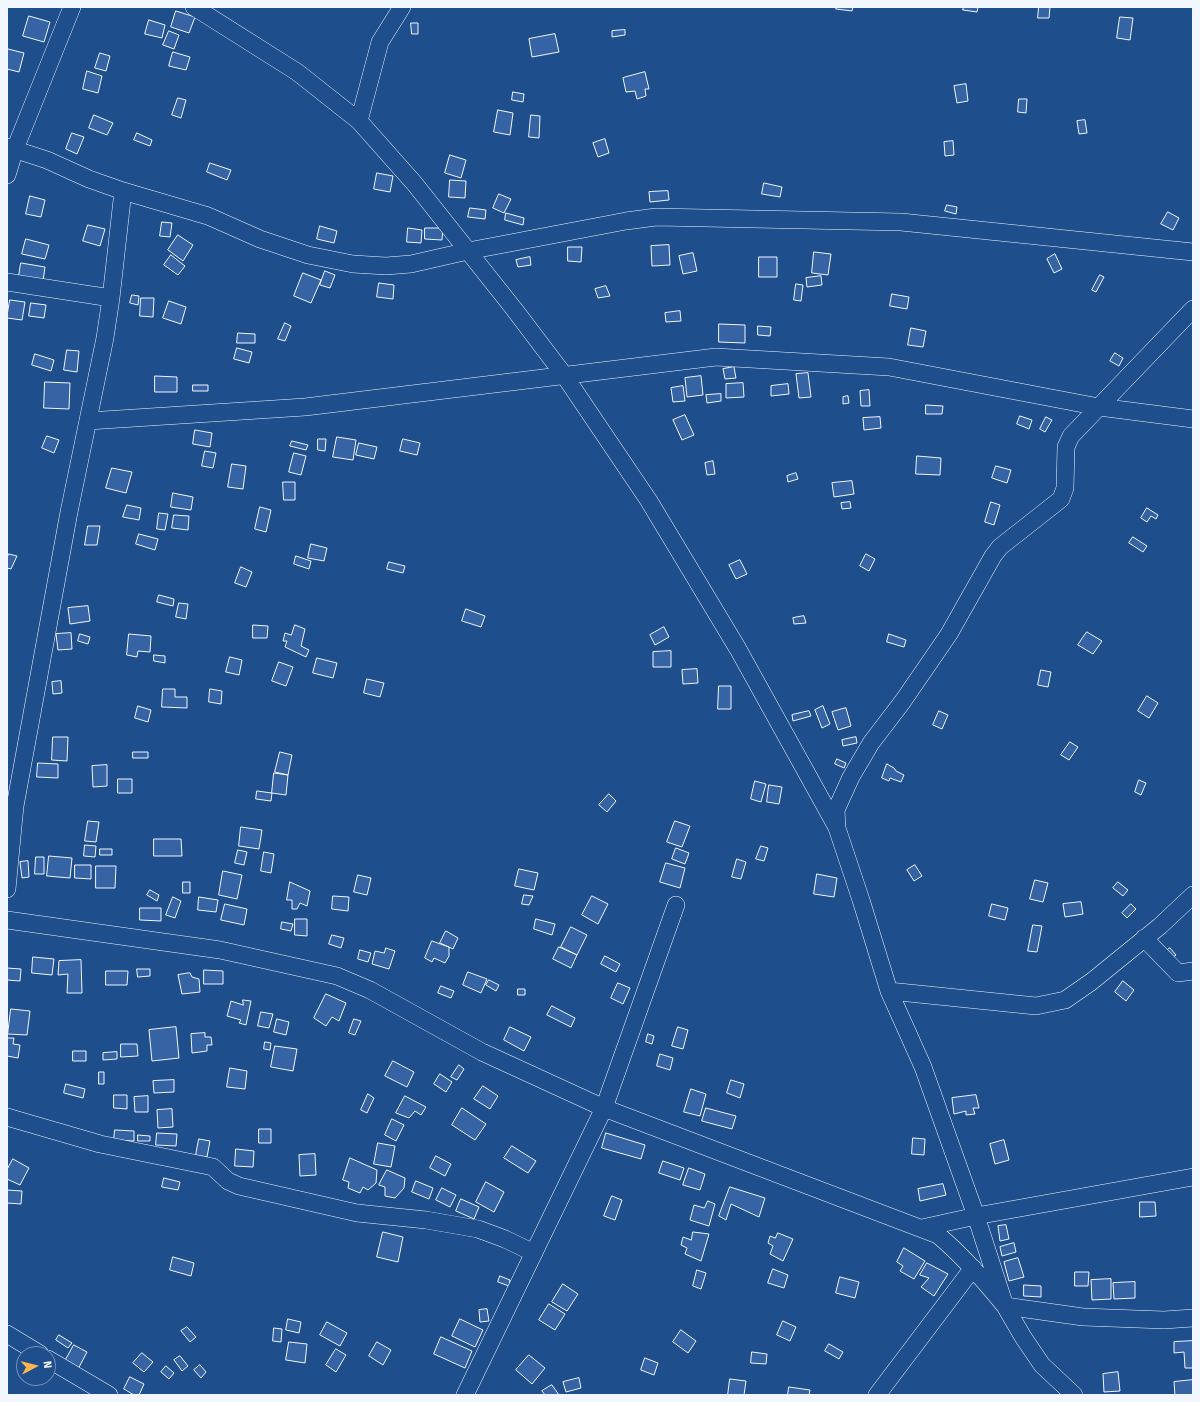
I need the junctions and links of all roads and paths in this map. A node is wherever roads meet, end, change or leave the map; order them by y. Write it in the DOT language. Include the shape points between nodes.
graph roads {
  1 [pos="72,7"];
  2 [pos="194,7"];
  3 [pos="402,7"];
  4 [pos="359,120"];
  5 [pos="11,148"];
  6 [pos="7,175"];
  7 [pos="123,191"];
  8 [pos="468,251"];
  9 [pos="1193,252"];
  10 [pos="7,282"];
  11 [pos="111,298"];
  12 [pos="1193,309"];
  13 [pos="564,375"];
  14 [pos="1099,407"];
  15 [pos="1193,419"];
  16 [pos="88,421"];
  17 [pos="11,806"];
  18 [pos="837,828"];
  19 [pos="7,889"];
  20 [pos="1193,895"];
  21 [pos="676,905"];
  22 [pos="7,920"];
  23 [pos="1144,938"];
  24 [pos="1193,971"];
  25 [pos="889,991"];
  26 [pos="604,1108"];
  27 [pos="7,1117"];
  28 [pos="1193,1177"];
  29 [pos="976,1216"];
  30 [pos="922,1228"];
  31 [pos="534,1253"];
  32 [pos="973,1268"];
  33 [pos="1005,1306"];
  34 [pos="1193,1318"];
  35 [pos="7,1334"];
  36 [pos="27,1346"];
  37 [pos="56,1364"];
  38 [pos="109,1395"];
  39 [pos="466,1395"];
  40 [pos="876,1395"];
  41 [pos="1074,1395"];
  1 -- 5 [label="street"];
  2 -- 4 [label="street" via="297,72"];
  3 -- 4 [label="street" via="380,42"];
  4 -- 8 [label="street"];
  5 -- 6 [label="street"];
  5 -- 7 [label="street"];
  7 -- 8 [label="street" via="208,216 260,239 308,255 353,264 411,264"];
  7 -- 11 [label="street"];
  8 -- 9 [label="street" via="656,217 901,222"];
  8 -- 13 [label="street"];
  10 -- 11 [label="street"];
  11 -- 16 [label="street"];
  12 -- 14 [label="street"];
  13 -- 14 [label="street" via="716,357 889,366"];
  13 -- 16 [label="street" via="305,408"];
  13 -- 18 [label="street" via="649,501 738,649"];
  14 -- 15 [label="street"];
  14 -- 18 [label="street" via="1071,436 1066,447 1065,488 1061,499 992,556 949,634 851,777 836,810"];
  16 -- 17 [label="street"];
  17 -- 19 [label="street"];
  18 -- 25 [label="street"];
  20 -- 23 [label="street"];
  21 -- 26 [label="street"];
  22 -- 26 [label="street" via="220,950 337,976 370,990 482,1052"];
  23 -- 24 [label="street" via="1178,973"];
  23 -- 25 [label="street" via="1065,1000 1036,1006"];
  25 -- 29 [label="street" via="923,1067"];
  26 -- 30 [label="street"];
  26 -- 31 [label="street"];
  27 -- 31 [label="street" via="100,1144 213,1167 228,1181 239,1186 357,1213 426,1220 478,1230"];
  28 -- 29 [label="street"];
  29 -- 30 [label="street"];
  29 -- 33 [label="street"];
  30 -- 32 [label="street" via="938,1234"];
  31 -- 39 [label="street"];
  32 -- 33 [label="street"];
  32 -- 40 [label="street"];
  33 -- 34 [label="street" via="1083,1316 1164,1320"];
  33 -- 41 [label="street" via="1042,1365"];
  35 -- 36 [label="street"];
  37 -- 38 [label="street"];
}
